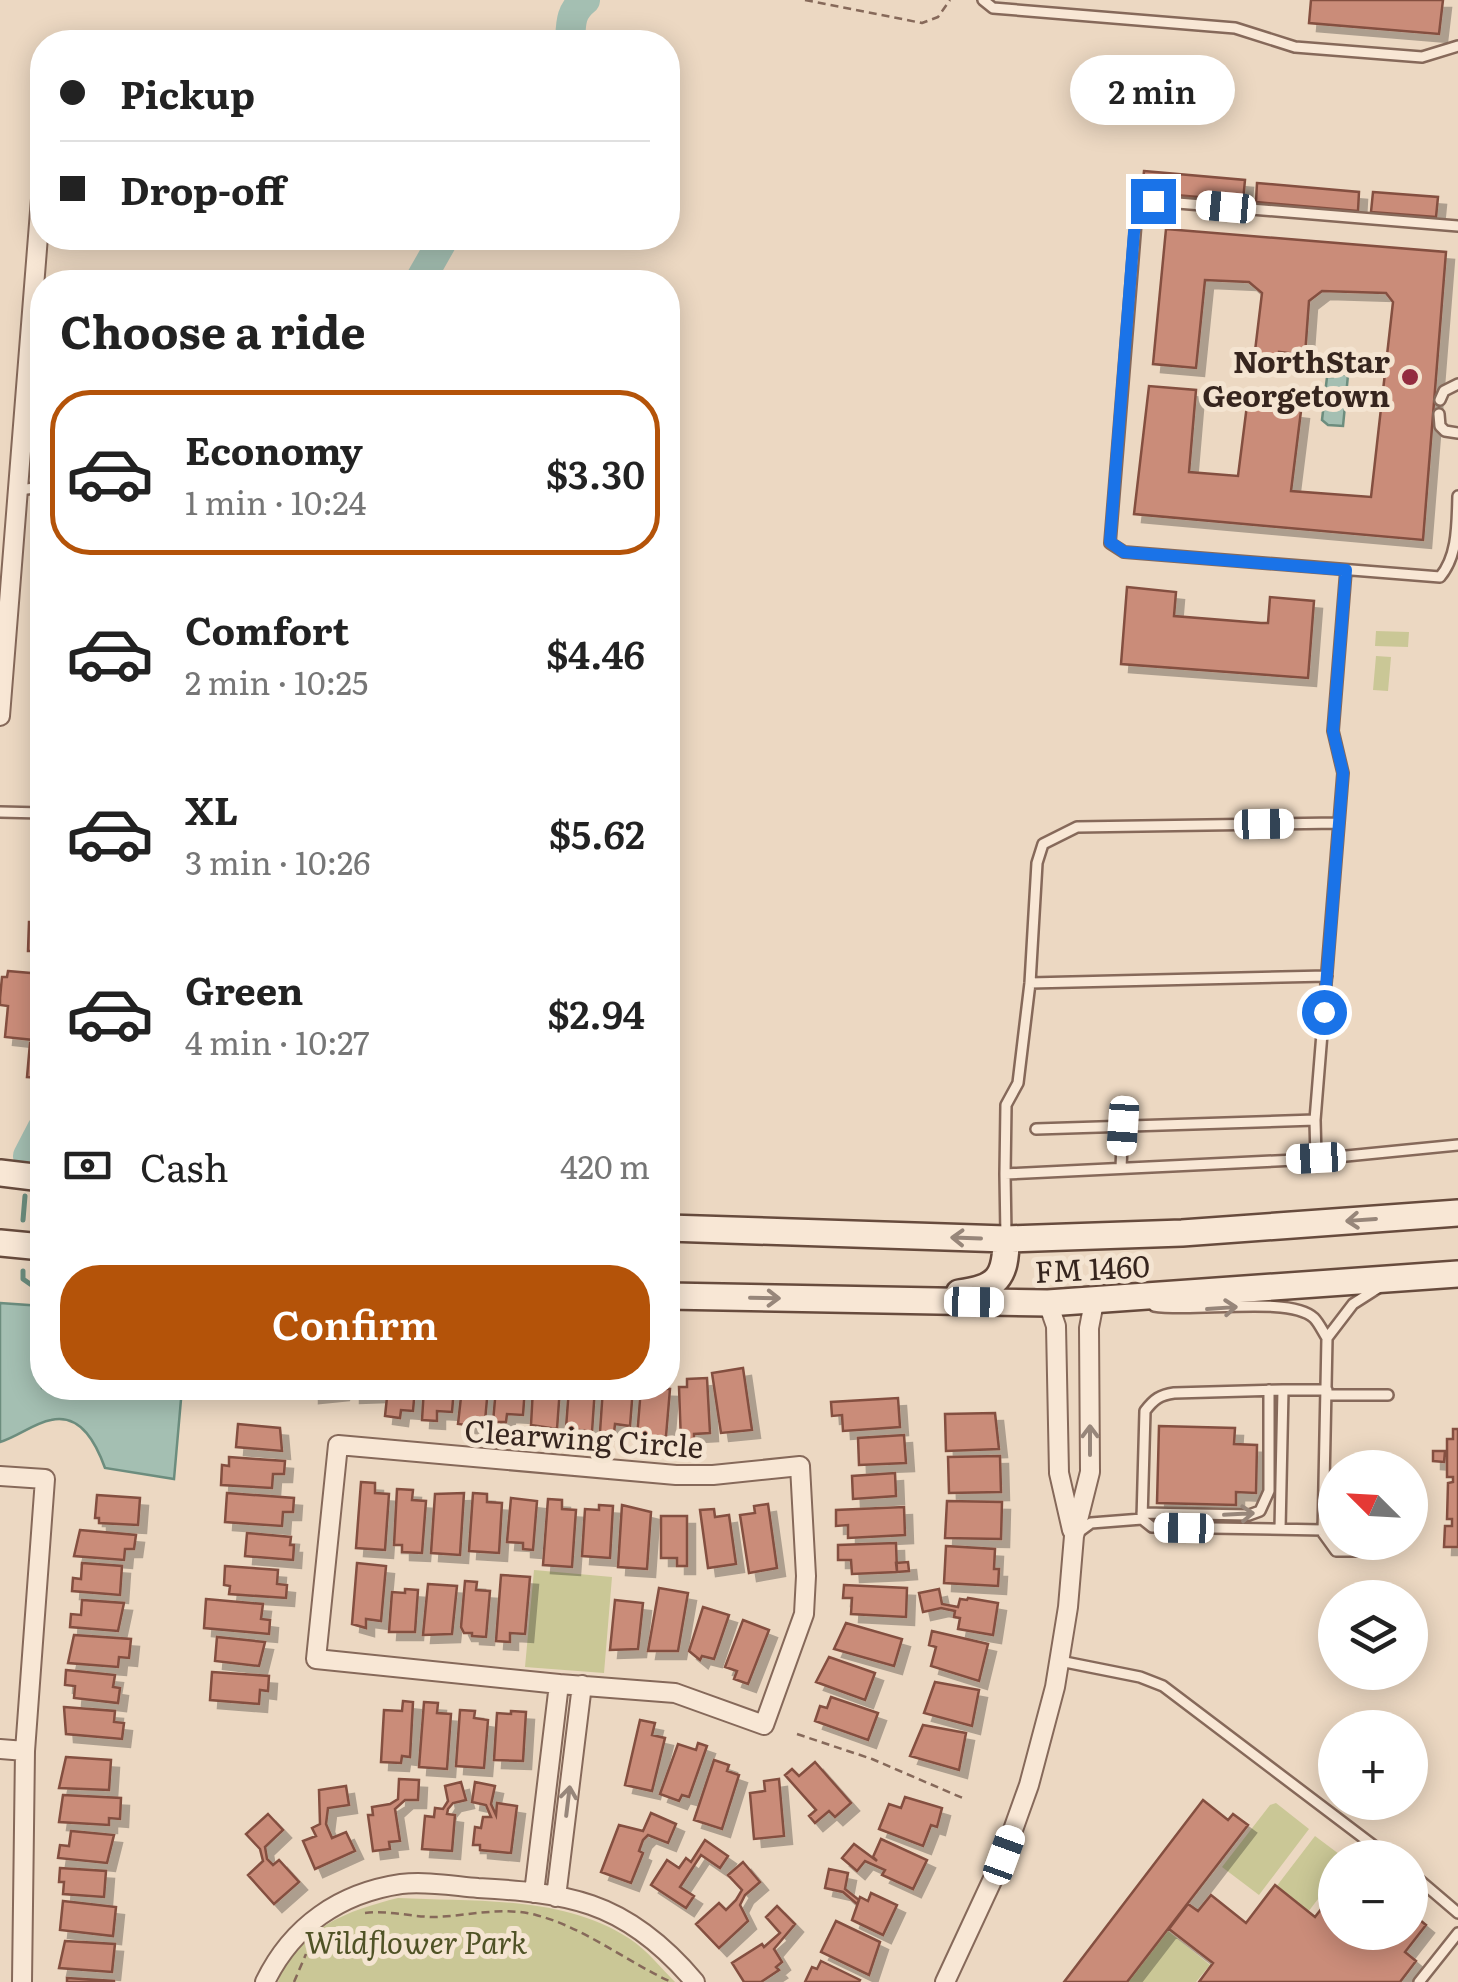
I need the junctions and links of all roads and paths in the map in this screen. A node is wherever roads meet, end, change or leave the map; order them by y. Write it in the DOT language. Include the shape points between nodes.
graph roads {
  1 [pos="805,0"];
  2 [pos="950,0"];
  3 [pos="983,0"];
  4 [pos="1458,46"];
  5 [pos="1458,226"];
  6 [pos="30,345"];
  7 [pos="1458,384"];
  8 [pos="1440,400"];
  9 [pos="1439,414"];
  10 [pos="1458,433"];
  11 [pos="30,489"];
  12 [pos="19,490"];
  13 [pos="1458,496"];
  14 [pos="1346,570"];
  15 [pos="0,716"];
  16 [pos="0,812"];
  17 [pos="30,813"];
  18 [pos="1339,823"];
  19 [pos="1326,976"];
  20 [pos="1030,983"];
  21 [pos="1315,1120"];
  22 [pos="1123,1126"];
  23 [pos="1036,1128"];
  24 [pos="1458,1145"];
  25 [pos="1316,1158"];
  26 [pos="1121,1166"];
  27 [pos="0,1173"];
  28 [pos="1006,1174"];
  29 [pos="30,1177"];
  30 [pos="1458,1212"];
  31 [pos="680,1228"];
  32 [pos="1006,1239"];
  33 [pos="0,1243"];
  34 [pos="30,1246"];
  35 [pos="1458,1274"];
  36 [pos="1398,1278"];
  37 [pos="680,1296"];
  38 [pos="1125,1299"];
  39 [pos="900,1300"];
  40 [pos="1094,1302"];
  41 [pos="1048,1303"];
  42 [pos="1328,1338"];
  43 [pos="1270,1390"];
  44 [pos="1283,1390"];
  45 [pos="1327,1393"];
  46 [pos="1388,1395"];
  47 [pos="1325,1450"];
  48 [pos="0,1476"];
  49 [pos="1142,1516"];
  50 [pos="1280,1529"];
  51 [pos="1318,1530"];
  52 [pos="1074,1536"];
  53 [pos="1060,1661"];
  54 [pos="559,1684"];
  55 [pos="582,1686"];
  56 [pos="798,1734"];
  57 [pos="0,1749"];
  58 [pos="26,1751"];
  59 [pos="965,1799"];
  60 [pos="1366,1840"];
  61 [pos="1428,1887"];
  62 [pos="534,1893"];
  63 [pos="556,1897"];
  64 [pos="360,1913"];
  65 [pos="1458,1913"];
  66 [pos="1458,1933"];
  67 [pos="313,1944"];
  68 [pos="22,1982"];
  69 [pos="265,1982"];
  70 [pos="294,1982"];
  71 [pos="671,1982"];
  72 [pos="694,1982"];
  73 [pos="945,1982"];
  74 [pos="1420,1982"];
  1 -- 2 [label="path" via="922,23 938,18"];
  3 -- 4 [label="lane" via="992,8 1235,28 1295,46 1422,57"];
  5 -- 14 [label="lane" via="1153,201 1138,210 1110,542 1124,552"];
  6 -- 12 [label="street"];
  7 -- 8 [label="lane"];
  9 -- 10 [label="lane" via="1444,431"];
  11 -- 12 [label="lane"];
  12 -- 15 [label="street"];
  13 -- 14 [label="lane" via="1456,549 1440,577"];
  14 -- 18 [label="lane" via="1333,731 1343,773"];
  16 -- 17 [label="lane"];
  18 -- 19 [label="lane"];
  18 -- 20 [label="lane" via="1064,831 1044,844 1037,863"];
  19 -- 20 [label="lane"];
  19 -- 21 [label="lane"];
  20 -- 28 [label="lane" via="1018,1084 1006,1105"];
  21 -- 22 [label="lane"];
  21 -- 25 [label="lane"];
  22 -- 23 [label="lane"];
  22 -- 26 [label="lane"];
  24 -- 25 [label="lane"];
  25 -- 26 [label="lane"];
  26 -- 28 [label="lane"];
  27 -- 29 [label="main road"];
  28 -- 32 [label="lane"];
  30 -- 32 [label="main road, FM 1460 / FM 1460, one-way"];
  32 -- 31 [label="main road, FM 1460 / FM 1460, one-way"];
  32 -- 39 [label="main road" via="1006,1261 984,1290"];
  33 -- 34 [label="main road"];
  35 -- 36 [label="main road, FM 1460 / FM 1460"];
  36 -- 38 [label="main road, FM 1460 / FM 1460"];
  36 -- 42 [label="lane" via="1353,1304"];
  37 -- 39 [label="main road, FM 1460 / FM 1460, one-way"];
  38 -- 40 [label="main road, FM 1460 / FM 1460"];
  38 -- 42 [label="lane, one-way" via="1195,1310 1293,1306 1313,1316"];
  39 -- 41 [label="main road, FM 1460 / FM 1460"];
  40 -- 41 [label="main road, FM 1460 / FM 1460"];
  52 -- 40 [label="street, one-way" via="1090,1472"];
  41 -- 52 [label="street" via="1056,1326 1059,1473"];
  42 -- 45 [label="lane"];
  43 -- 44 [label="lane"];
  43 -- 49 [label="lane" via="1174,1393 1153,1400 1145,1411"];
  49 -- 43 [label="lane, one-way" via="1260,1512 1269,1492"];
  44 -- 45 [label="lane"];
  44 -- 50 [label="lane"];
  45 -- 46 [label="lane"];
  45 -- 47 [label="lane"];
  48 -- 58 [label="street" via="45,1480"];
  49 -- 50 [label="lane" via="1152,1527"];
  49 -- 52 [label="lane" via="1091,1523"];
  50 -- 51 [label="lane"];
  52 -- 53 [label="street"];
  53 -- 60 [label="lane" via="1163,1686"];
  53 -- 73 [label="street" via="1004,1855"];
  54 -- 55 [label="street, Clearwing Circle"];
  54 -- 55 [label="street, Clearwing Circle" via="316,1659 338,1445 676,1475 800,1466 804,1614 764,1726 675,1692"];
  54 -- 62 [label="street"];
  63 -- 55 [label="street, one-way"];
  56 -- 59 [label="path"];
  57 -- 58 [label="street"];
  58 -- 68 [label="street"];
  61 -- 65 [label="lane"];
  62 -- 63 [label="street"];
  62 -- 69 [label="street" via="404,1884 362,1894 324,1910 301,1929"];
  63 -- 72 [label="street" via="593,1905 634,1929 670,1952"];
  64 -- 71 [label="path" via="533,1914"];
  66 -- 74 [label="lane"];
  67 -- 70 [label="path"];
}
